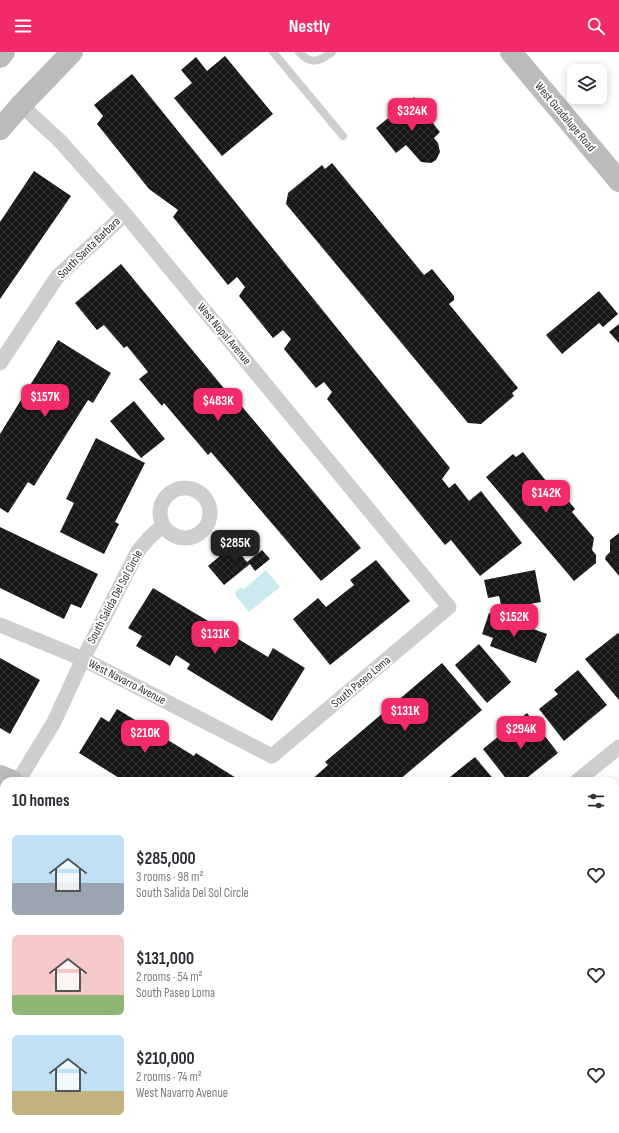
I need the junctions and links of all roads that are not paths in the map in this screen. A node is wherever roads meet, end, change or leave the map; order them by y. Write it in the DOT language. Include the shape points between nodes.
graph roads {
  1 [pos="4,52"];
  2 [pos="72,52"];
  3 [pos="273,52"];
  4 [pos="299,52"];
  5 [pos="332,52"];
  6 [pos="511,52"];
  7 [pos="0,57"];
  8 [pos="21,105"];
  9 [pos="0,129"];
  10 [pos="344,136"];
  11 [pos="619,182"];
  12 [pos="125,214"];
  13 [pos="0,363"];
  14 [pos="163,525"];
  15 [pos="450,607"];
  16 [pos="0,625"];
  17 [pos="82,659"];
  18 [pos="619,747"];
  19 [pos="272,756"];
  20 [pos="20,777"];
  21 [pos="582,777"];
  1 -- 7 [label="main road"];
  2 -- 8 [label="main road"];
  3 -- 10 [label="lane"];
  4 -- 5 [label="lane" via="304,58 314,62"];
  6 -- 11 [label="main road, West Guadalupe Road"];
  8 -- 9 [label="main road"];
  8 -- 12 [label="street, West Nopal Avenue" via="60,141"];
  12 -- 13 [label="street, South Santa Barbara" via="57,277"];
  12 -- 15 [label="street, West Nopal Avenue"];
  14 -- 17 [label="street, South Salida Del Sol Circle" via="138,552"];
  15 -- 19 [label="street, South Paseo Loma"];
  16 -- 17 [label="street, West Navarro Avenue"];
  17 -- 19 [label="street, West Navarro Avenue"];
  17 -- 20 [label="street, South Salida Del Sol Circle" via="54,722"];
  18 -- 21 [label="street"];
}
